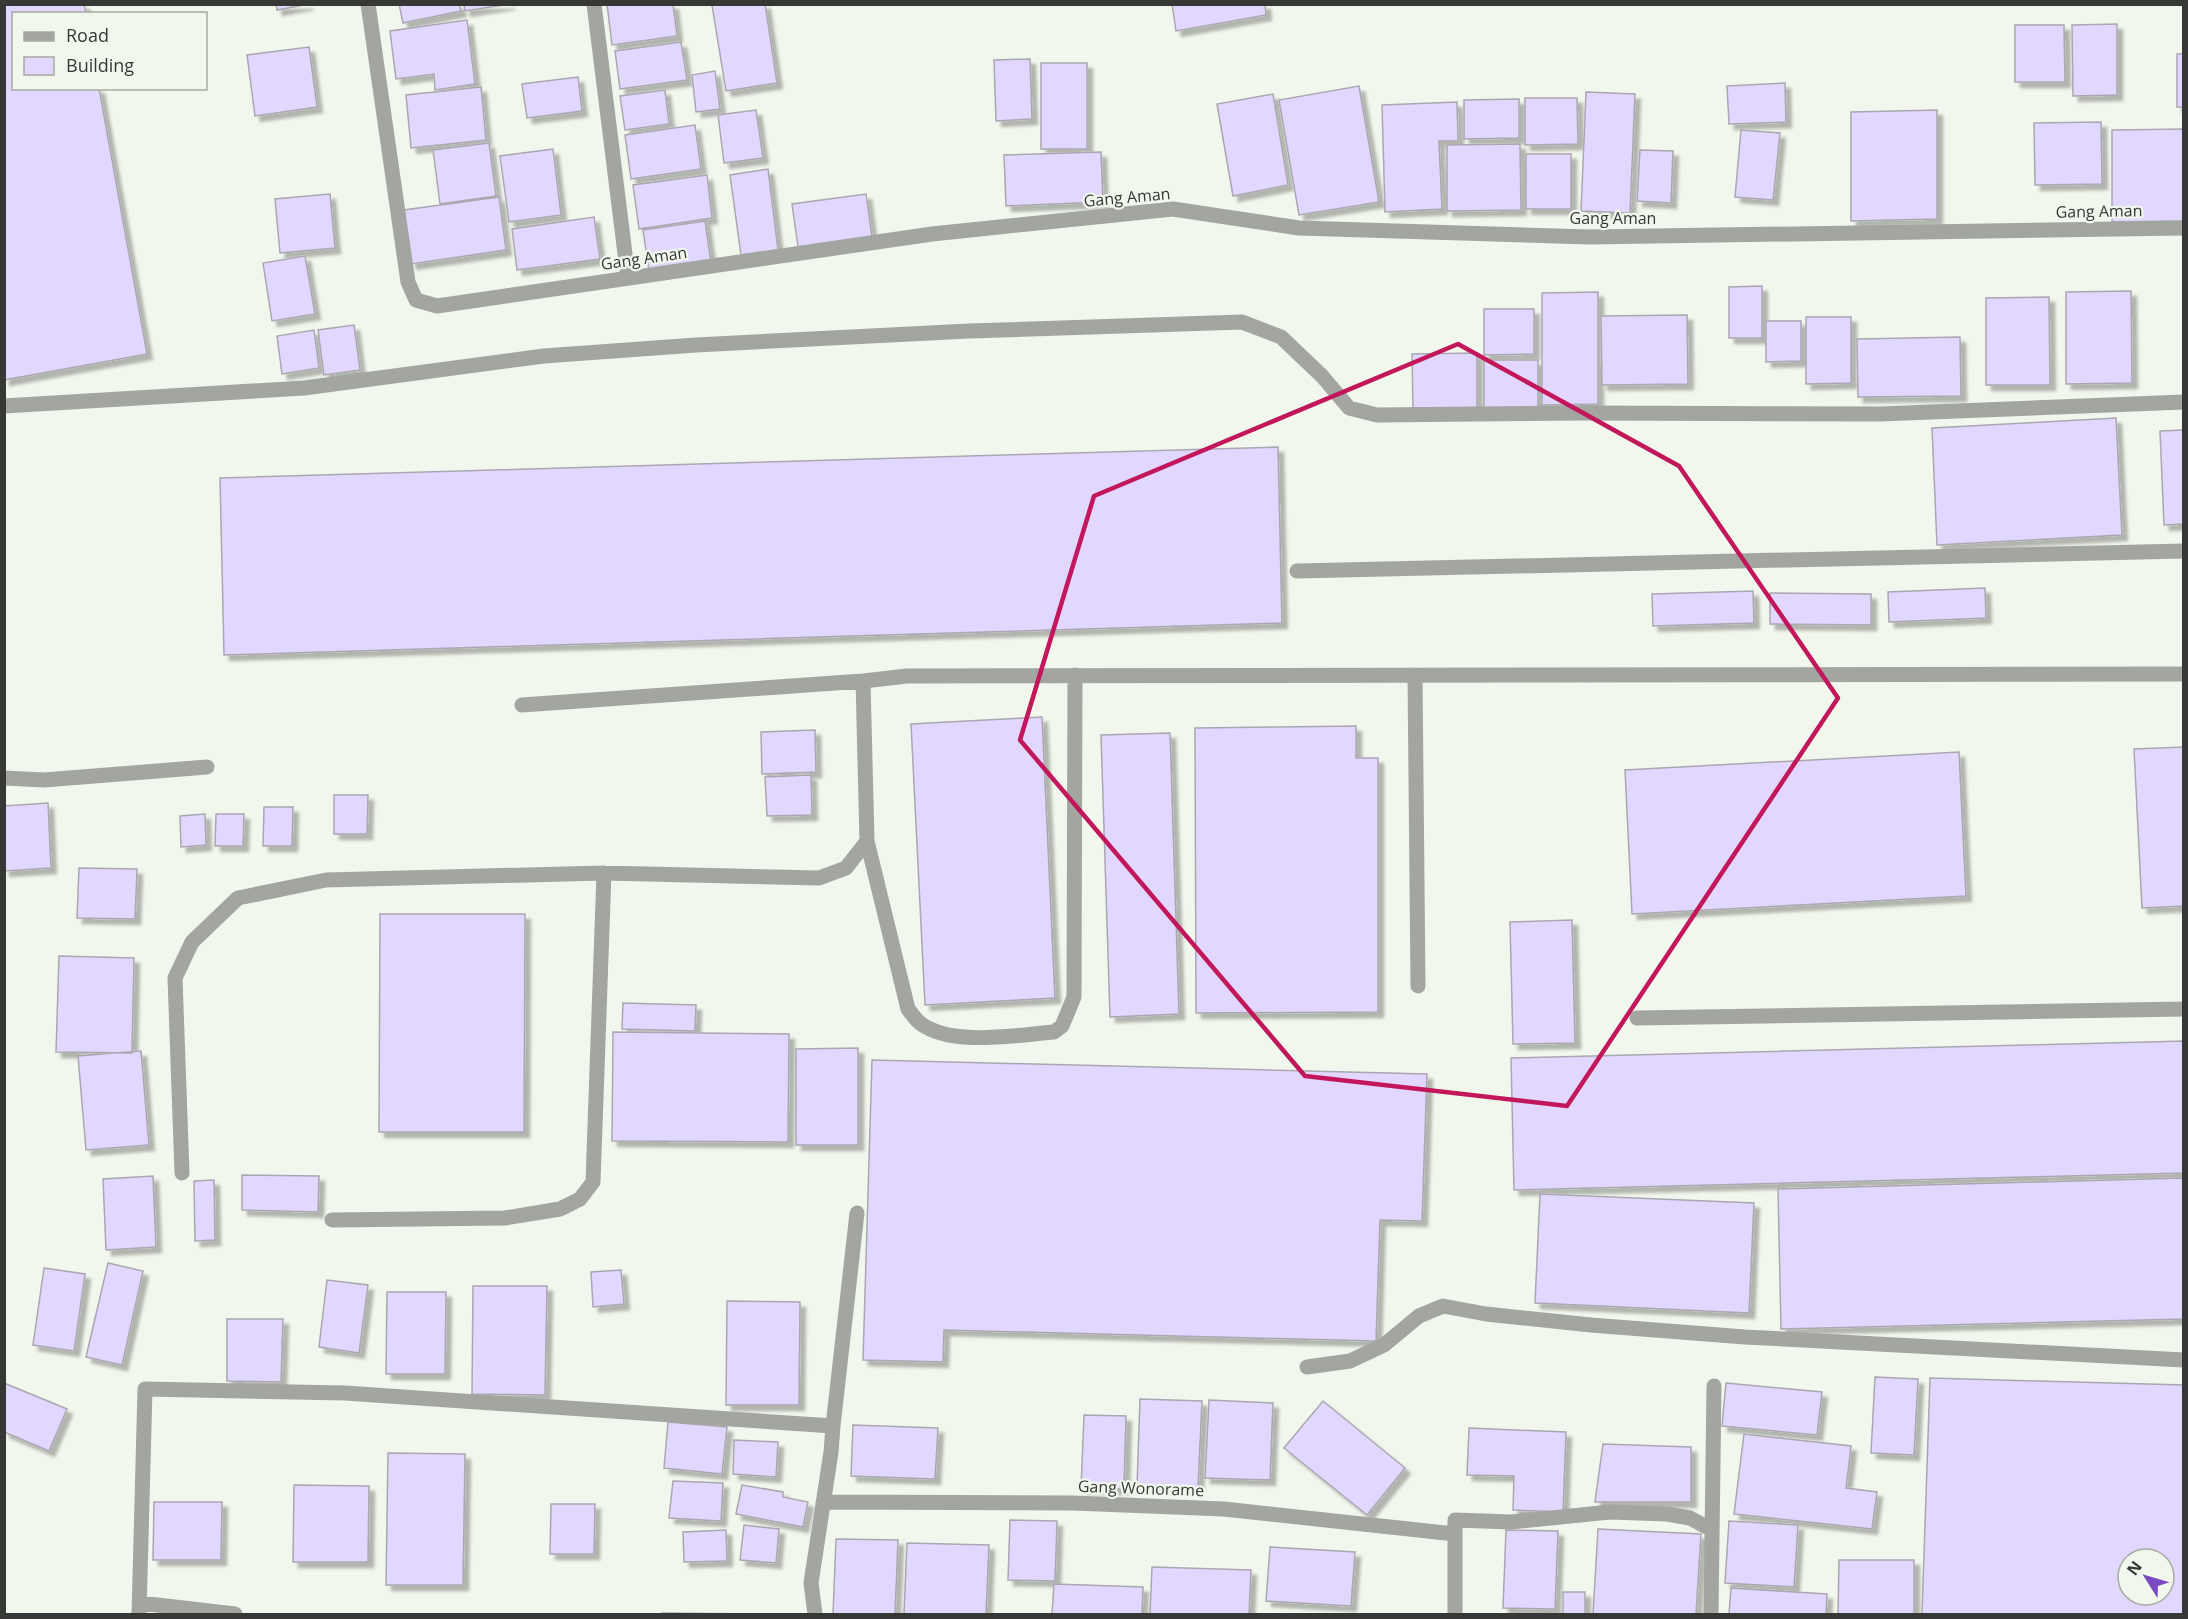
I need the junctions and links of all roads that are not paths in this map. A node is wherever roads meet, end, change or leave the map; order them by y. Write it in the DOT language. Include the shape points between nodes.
graph roads {
  1 [pos="368,4"];
  2 [pos="594,4"];
  3 [pos="2184,228"];
  4 [pos="628,278"];
  5 [pos="2184,402"];
  6 [pos="4,406"];
  7 [pos="2184,551"];
  8 [pos="1297,572"];
  9 [pos="2184,674"];
  10 [pos="1075,675"];
  11 [pos="1415,675"];
  12 [pos="863,681"];
  13 [pos="522,705"];
  14 [pos="207,767"];
  15 [pos="4,778"];
  16 [pos="867,841"];
  17 [pos="604,873"];
  18 [pos="1418,986"];
  19 [pos="2184,1009"];
  20 [pos="1637,1018"];
  21 [pos="182,1173"];
  22 [pos="857,1213"];
  23 [pos="332,1220"];
  24 [pos="2184,1360"];
  25 [pos="1306,1367"];
  26 [pos="1714,1386"];
  27 [pos="833,1426"];
  28 [pos="823,1502"];
  29 [pos="1712,1530"];
  30 [pos="1455,1534"];
  31 [pos="140,1608"];
  32 [pos="235,1614"];
  33 [pos="815,1614"];
  34 [pos="1455,1614"];
  35 [pos="1711,1614"];
  1 -- 4 [label="street, Gang Aman" via="408,282 416,300 437,306"];
  2 -- 4 [label="street"];
  3 -- 4 [label="street, Gang Aman" via="1590,237 1299,228 1173,209 932,234"];
  5 -- 6 [label="street" via="1880,414 1377,415 1349,408 1281,337 1242,322 696,345 544,356 304,388"];
  7 -- 8 [label="street"];
  9 -- 11 [label="street"];
  10 -- 11 [label="street"];
  10 -- 12 [label="street" via="907,676"];
  10 -- 16 [label="street" via="1074,997 1062,1026 1053,1032 971,1039 935,1032 919,1023 908,1009"];
  11 -- 18 [label="street"];
  12 -- 13 [label="street"];
  12 -- 16 [label="street"];
  14 -- 15 [label="street" via="44,780"];
  16 -- 17 [label="street" via="846,868 819,878"];
  17 -- 21 [label="street" via="326,880 238,898 192,942 175,978"];
  17 -- 23 [label="street" via="593,1182 580,1199 560,1209 505,1218"];
  19 -- 20 [label="street"];
  22 -- 27 [label="street"];
  24 -- 25 [label="street" via="1744,1337 1591,1325 1443,1306 1419,1316 1384,1346 1350,1361"];
  26 -- 29 [label="street"];
  27 -- 28 [label="street"];
  27 -- 31 [label="street" via="345,1393 144,1389"];
  28 -- 30 [label="street, Gang Wonorame" via="1073,1503 1224,1509"];
  28 -- 33 [label="street" via="811,1583"];
  29 -- 30 [label="street" via="1678,1514 1610,1512 1511,1522 1455,1520"];
  29 -- 35 [label="street"];
  30 -- 34 [label="street"];
  31 -- 32 [label="street"];
}
